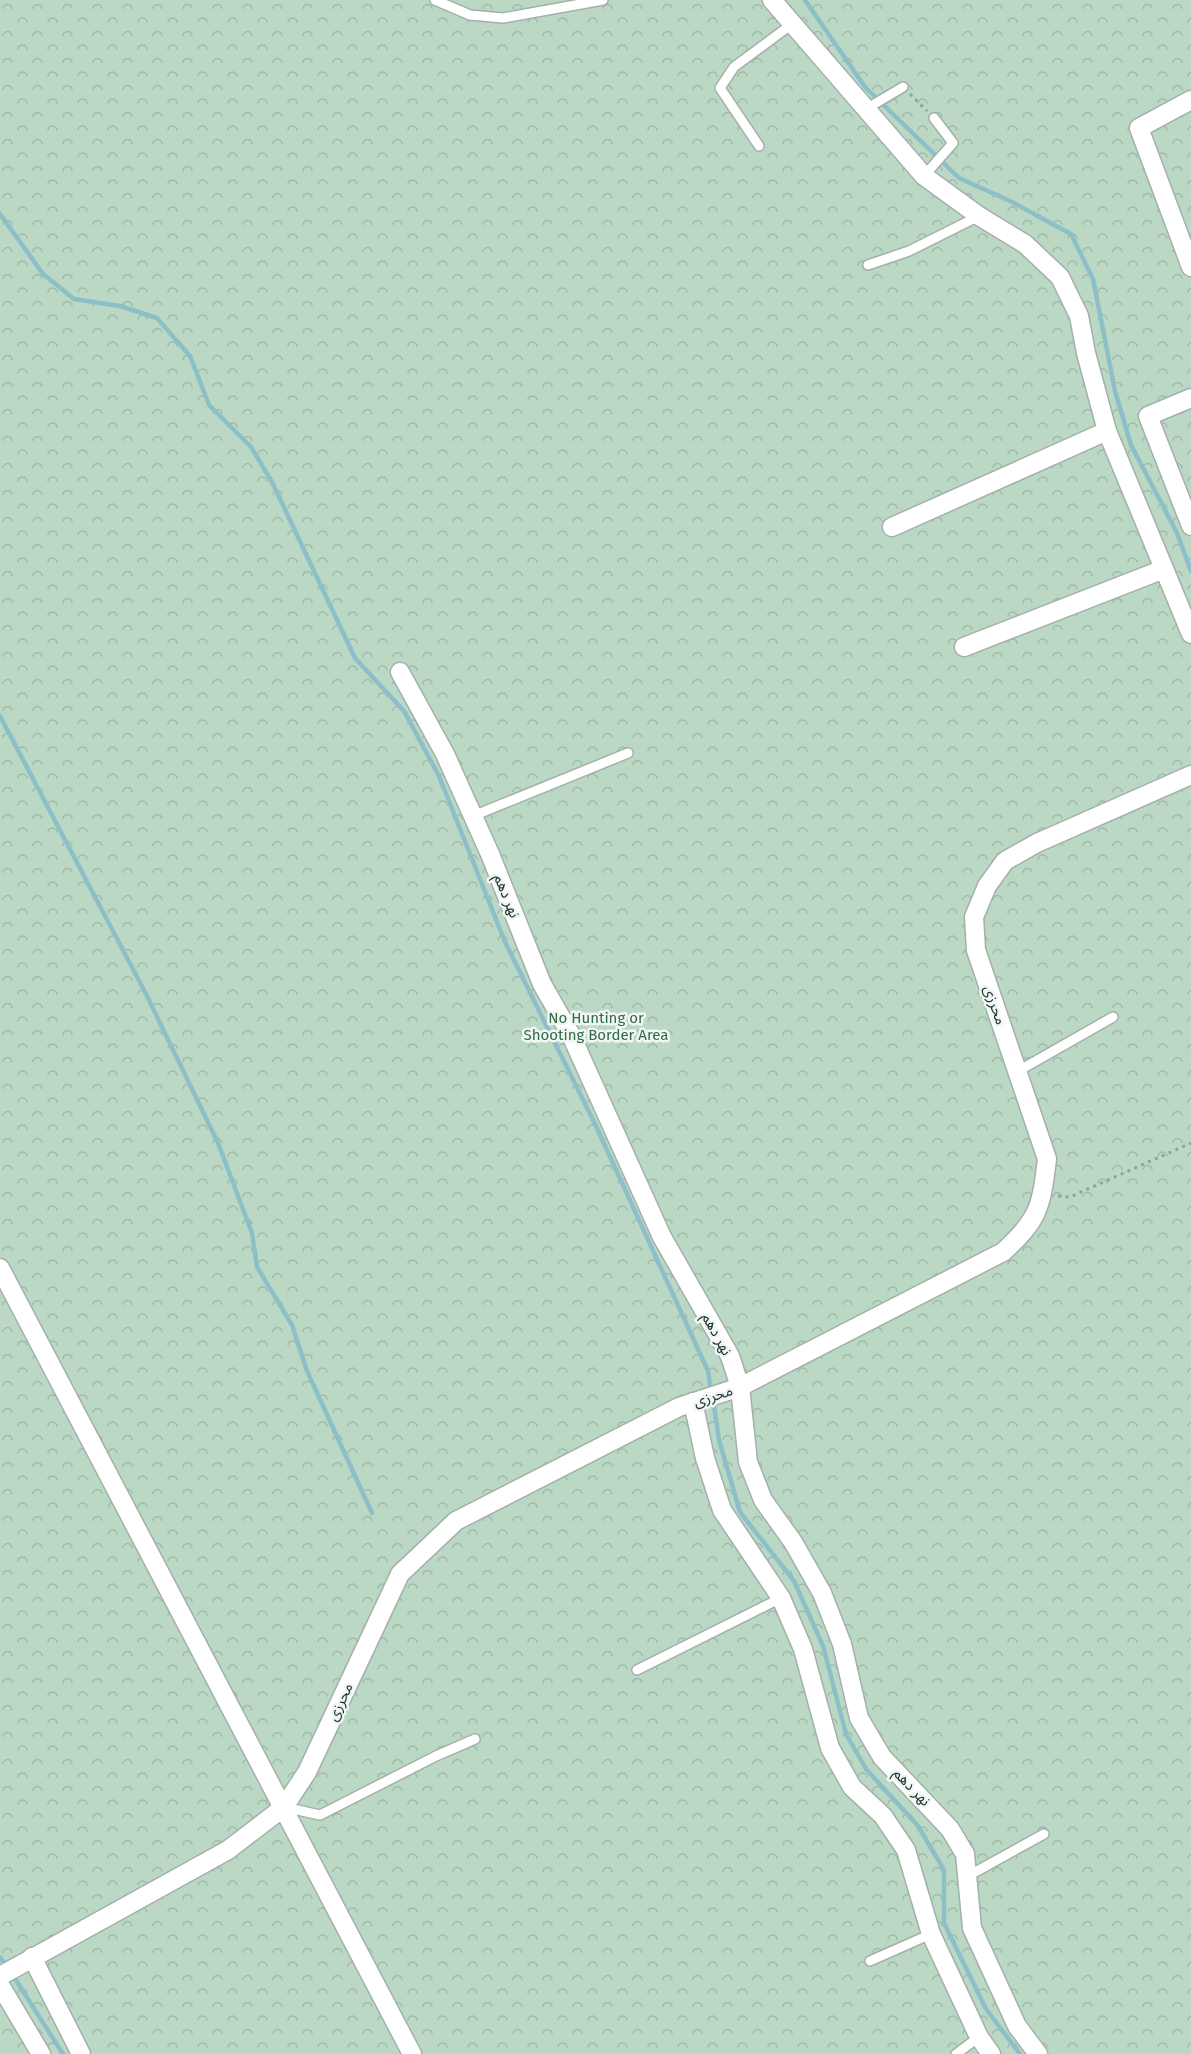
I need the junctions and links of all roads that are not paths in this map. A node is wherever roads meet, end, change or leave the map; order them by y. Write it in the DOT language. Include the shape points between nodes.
graph roads {
  1 [pos="435,0"];
  2 [pos="603,0"];
  3 [pos="772,0"];
  4 [pos="792,24"];
  5 [pos="903,87"];
  6 [pos="1191,100"];
  7 [pos="869,107"];
  8 [pos="934,118"];
  9 [pos="759,146"];
  10 [pos="928,172"];
  11 [pos="979,216"];
  12 [pos="868,265"];
  13 [pos="1191,267"];
  14 [pos="1191,398"];
  15 [pos="1107,431"];
  16 [pos="1191,526"];
  17 [pos="892,527"];
  18 [pos="1164,569"];
  19 [pos="1191,634"];
  20 [pos="964,647"];
  21 [pos="400,672"];
  22 [pos="628,753"];
  23 [pos="1191,775"];
  24 [pos="473,816"];
  25 [pos="1113,1017"];
  26 [pos="1018,1071"];
  27 [pos="0,1268"];
  28 [pos="735,1389"];
  29 [pos="698,1401"];
  30 [pos="781,1598"];
  31 [pos="637,1670"];
  32 [pos="475,1740"];
  33 [pos="284,1807"];
  34 [pos="1044,1834"];
  35 [pos="968,1876"];
  36 [pos="931,1934"];
  37 [pos="27,1960"];
  38 [pos="870,1961"];
  39 [pos="1,1978"];
  40 [pos="979,2037"];
  41 [pos="41,2054"];
  42 [pos="81,2054"];
  43 [pos="412,2054"];
  44 [pos="956,2054"];
  45 [pos="991,2054"];
  46 [pos="1038,2054"];
  1 -- 2 [label="lane" via="470,15 503,18"];
  3 -- 4 [label="street"];
  4 -- 7 [label="street"];
  4 -- 9 [label="lane" via="734,68 720,88"];
  5 -- 7 [label="lane"];
  6 -- 13 [label="street" via="1139,128"];
  7 -- 10 [label="street"];
  8 -- 10 [label="lane" via="953,143"];
  10 -- 11 [label="street"];
  11 -- 12 [label="lane" via="909,251"];
  11 -- 15 [label="street" via="1025,244 1060,278 1079,316"];
  14 -- 16 [label="street" via="1148,416"];
  15 -- 17 [label="street"];
  15 -- 18 [label="street"];
  18 -- 19 [label="street"];
  18 -- 20 [label="street"];
  21 -- 24 [label="street, نهر دهم" via="445,754"];
  22 -- 24 [label="lane"];
  23 -- 26 [label="street, محرزی" via="1037,843 1005,861 987,886 975,917 976,950"];
  24 -- 28 [label="street, نهر دهم" via="542,984 571,1035 662,1236 730,1356"];
  25 -- 26 [label="lane"];
  26 -- 28 [label="street, محرزی" via="1047,1160 1042,1196 1030,1227 1003,1252"];
  27 -- 33 [label="street"];
  28 -- 29 [label="street, محرزی"];
  28 -- 35 [label="street, نهر دهم" via="748,1462 763,1500 794,1542 822,1593 842,1644 859,1718 882,1757 950,1829 965,1854"];
  29 -- 30 [label="street" via="705,1458 722,1510"];
  29 -- 33 [label="street, محرزی" via="679,1407 456,1521 400,1574 307,1772"];
  30 -- 31 [label="lane"];
  30 -- 36 [label="street" via="803,1649 830,1748 852,1787 883,1816 906,1850"];
  32 -- 33 [label="lane" via="320,1815"];
  33 -- 37 [label="street, محرزی" via="228,1850"];
  33 -- 43 [label="street"];
  34 -- 35 [label="lane"];
  35 -- 46 [label="street, نهر دهم" via="972,1928 1017,2026"];
  36 -- 38 [label="lane"];
  36 -- 40 [label="street"];
  37 -- 39 [label="street, محرزی"];
  37 -- 42 [label="street"];
  39 -- 41 [label="street"];
  40 -- 44 [label="lane"];
  40 -- 45 [label="street"];
}
